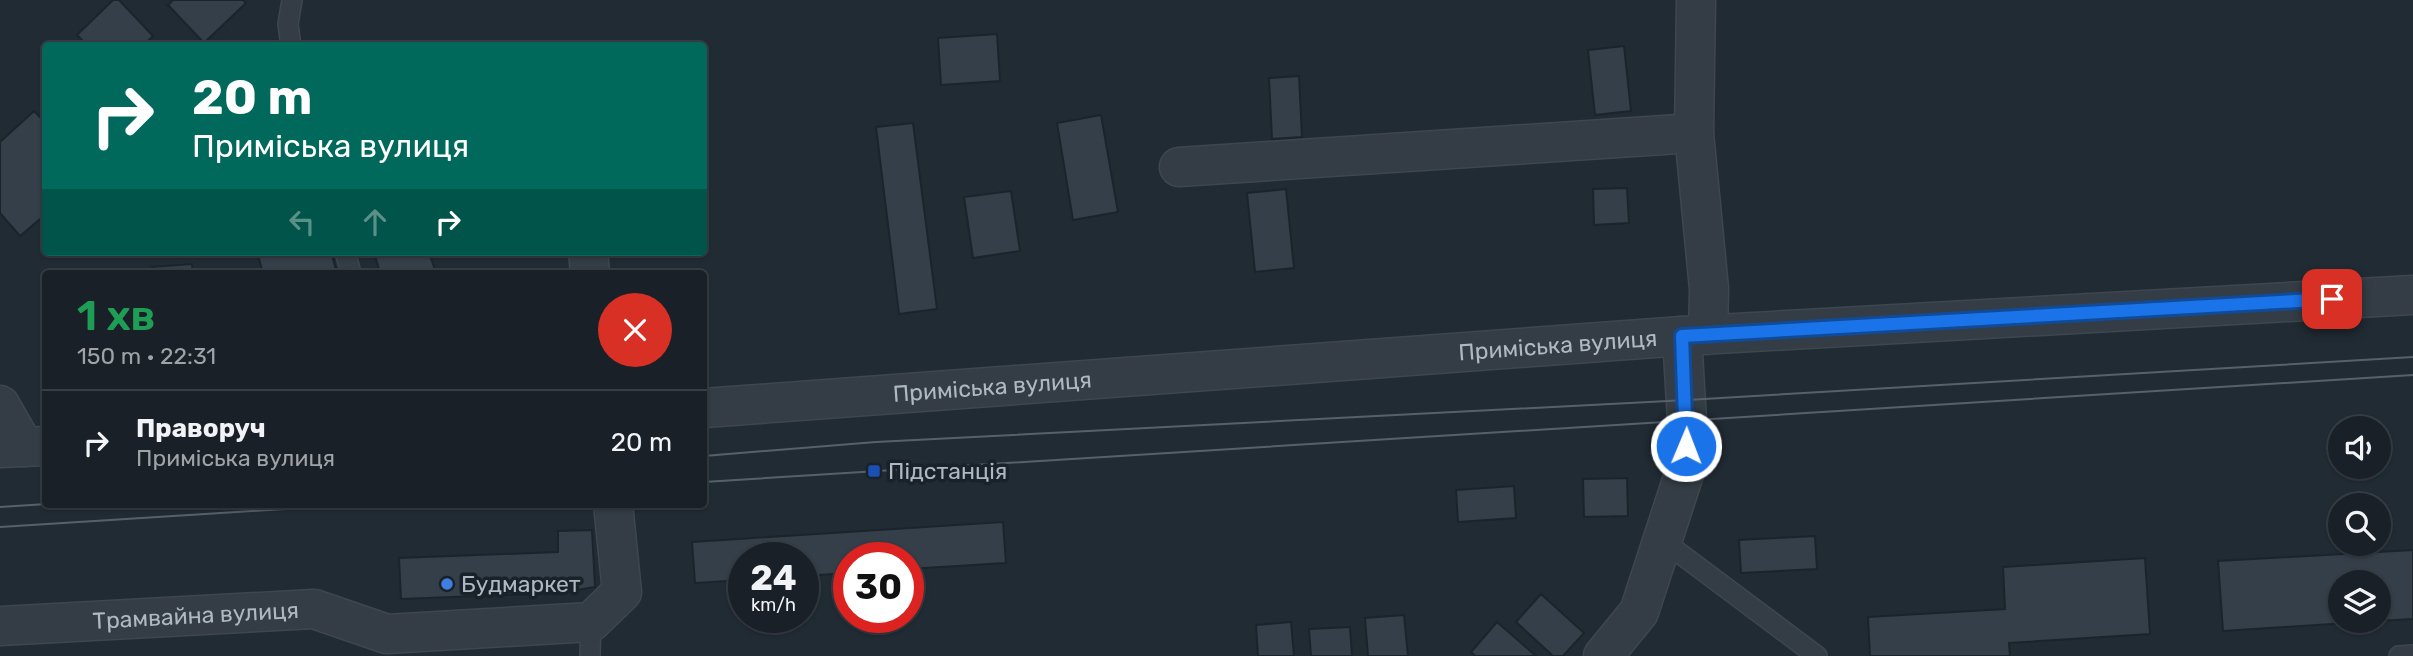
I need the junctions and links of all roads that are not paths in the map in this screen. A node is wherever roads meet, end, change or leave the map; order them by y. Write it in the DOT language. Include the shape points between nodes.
graph roads {
  1 [pos="292,0"];
  2 [pos="1696,0"];
  3 [pos="290,42"];
  4 [pos="1694,133"];
  5 [pos="1179,167"];
  6 [pos="2413,295"];
  7 [pos="1695,335"];
  8 [pos="0,405"];
  9 [pos="707,408"];
  10 [pos="23,447"];
  11 [pos="613,508"];
  12 [pos="1662,540"];
  13 [pos="0,626"];
  14 [pos="590,639"];
  15 [pos="2413,655"];
  16 [pos="1603,656"];
  17 [pos="1817,656"];
  18 [pos="2399,656"];
  1 -- 3 [label="lane"];
  2 -- 4 [label="street"];
  4 -- 5 [label="street"];
  4 -- 7 [label="street" via="1709,289"];
  6 -- 7 [label="street, Приміська вулиця"];
  7 -- 9 [label="street, Приміська вулиця"];
  7 -- 12 [label="street" via="1685,471"];
  8 -- 10 [label="street"];
  11 -- 14 [label="street, Трамвайна вулиця" via="622,592"];
  12 -- 16 [label="street" via="1639,612"];
  12 -- 17 [label="lane"];
  13 -- 14 [label="street, Трамвайна вулиця" via="314,609 387,634"];
  15 -- 18 [label="lane"];
}
